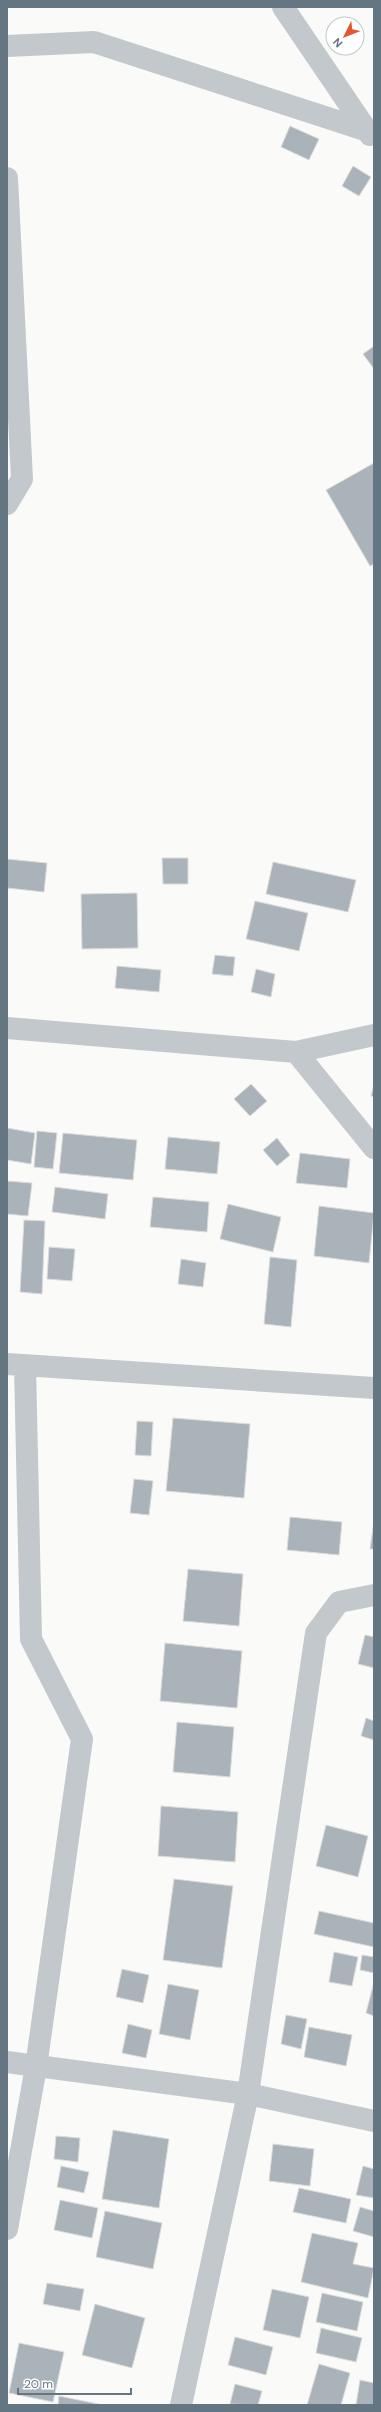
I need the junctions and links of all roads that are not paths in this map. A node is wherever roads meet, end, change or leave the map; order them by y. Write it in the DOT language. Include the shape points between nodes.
graph roads {
  1 [pos="283,7"];
  2 [pos="7,46"];
  3 [pos="371,136"];
  4 [pos="7,178"];
  5 [pos="7,504"];
  6 [pos="7,1028"];
  7 [pos="374,1035"];
  8 [pos="296,1052"];
  9 [pos="374,1148"];
  10 [pos="16,1365"];
  11 [pos="374,1388"];
  12 [pos="374,1595"];
  13 [pos="7,2062"];
  14 [pos="36,2067"];
  15 [pos="248,2094"];
  16 [pos="374,2121"];
  17 [pos="7,2229"];
  18 [pos="181,2405"];
  1 -- 3 [label="street"];
  2 -- 3 [label="street" via="94,42"];
  4 -- 5 [label="street" via="22,479"];
  6 -- 8 [label="street"];
  7 -- 8 [label="street"];
  8 -- 9 [label="street"];
  10 -- 11 [label="street"];
  10 -- 14 [label="street" via="31,1639 82,1739"];
  12 -- 15 [label="street" via="339,1602 316,1633"];
  13 -- 14 [label="street"];
  14 -- 15 [label="street"];
  14 -- 17 [label="street"];
  15 -- 16 [label="street"];
  15 -- 18 [label="street"];
}
